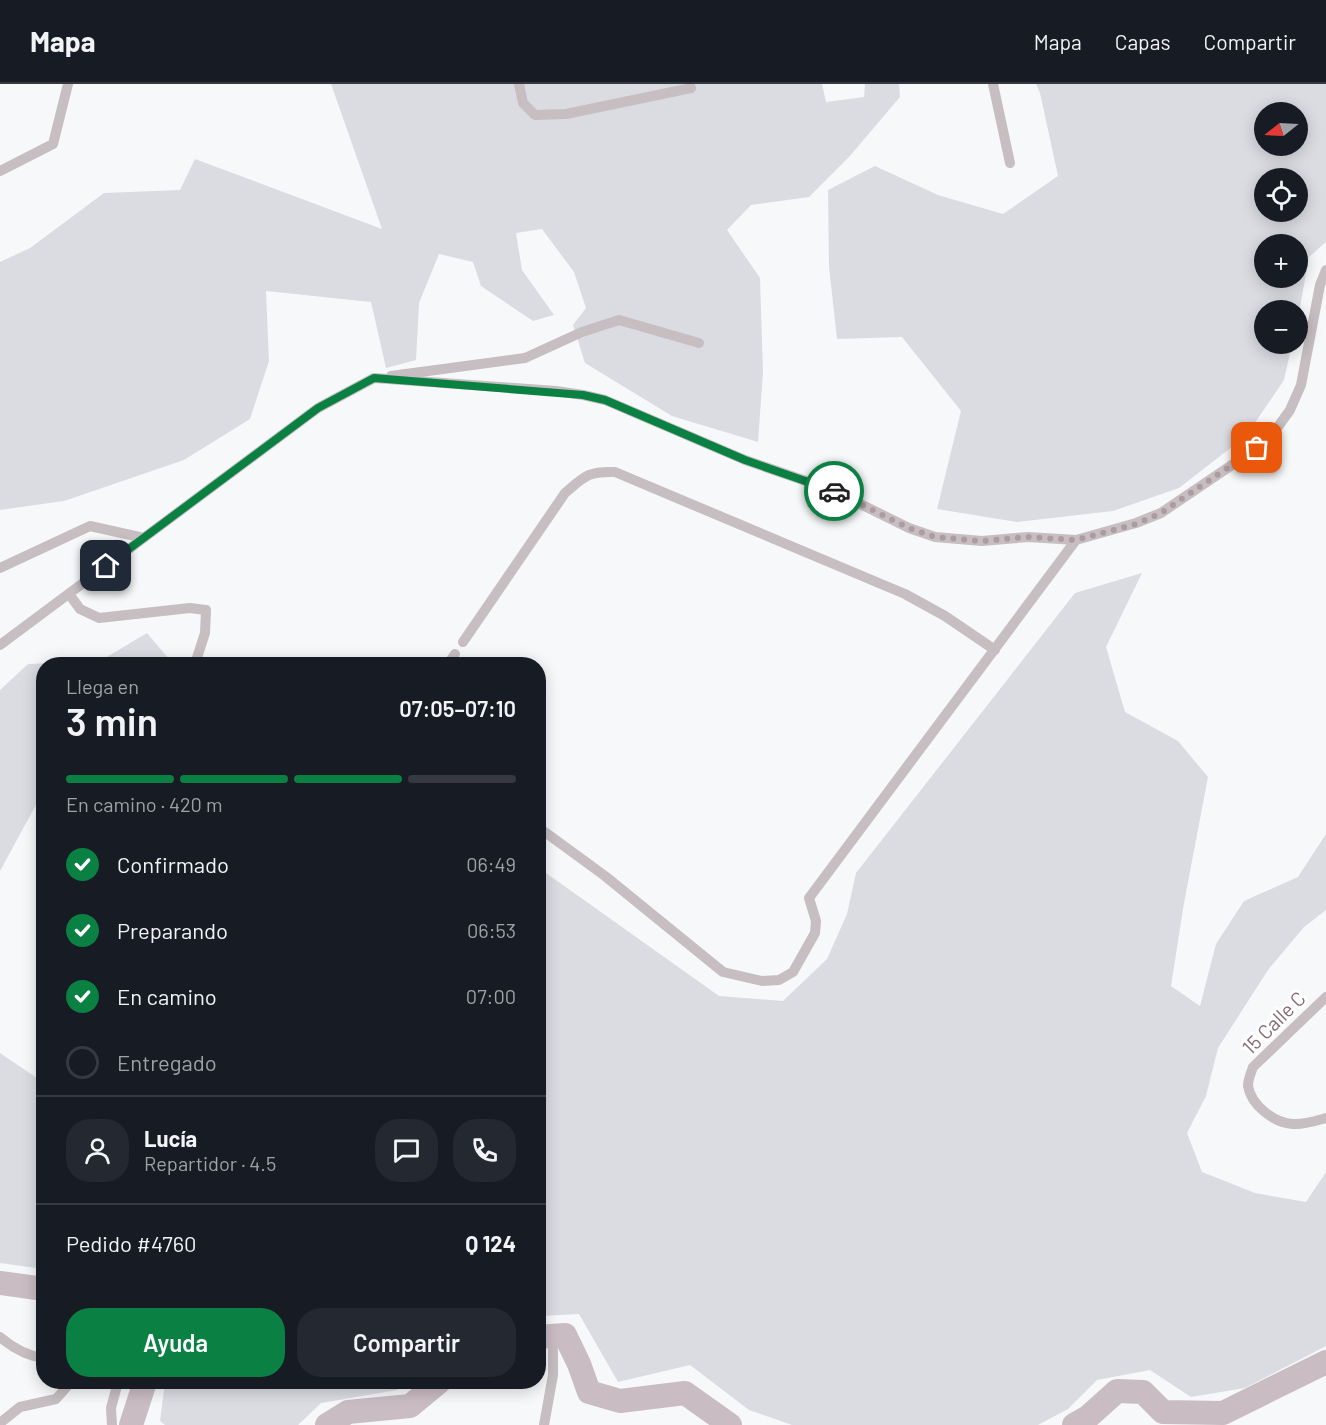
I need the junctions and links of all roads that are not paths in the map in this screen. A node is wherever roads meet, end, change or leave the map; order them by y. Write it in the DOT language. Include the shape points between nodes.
graph roads {
  1 [pos="69,84"];
  2 [pos="519,84"];
  3 [pos="993,84"];
  4 [pos="691,88"];
  5 [pos="1010,163"];
  6 [pos="0,171"];
  7 [pos="1326,270"];
  8 [pos="699,344"];
  9 [pos="374,378"];
  10 [pos="144,538"];
  11 [pos="1076,540"];
  12 [pos="0,568"];
  13 [pos="69,594"];
  14 [pos="463,642"];
  15 [pos="0,645"];
  16 [pos="995,650"];
  17 [pos="455,654"];
  18 [pos="197,657"];
  19 [pos="453,657"];
  20 [pos="546,833"];
  21 [pos="1326,996"];
  22 [pos="1326,1118"];
  23 [pos="0,1337"];
  24 [pos="553,1350"];
  25 [pos="36,1357"];
  26 [pos="65,1389"];
  27 [pos="116,1389"];
  28 [pos="0,1423"];
  29 [pos="112,1425"];
  30 [pos="544,1425"];
  1 -- 6 [label="street" via="53,144"];
  2 -- 4 [label="street" via="523,103 535,115 566,114"];
  3 -- 5 [label="street"];
  7 -- 11 [label="street" via="1301,385 1275,431 1257,448 1161,513"];
  8 -- 9 [label="street" via="619,320 525,358"];
  9 -- 10 [label="street" via="318,408"];
  9 -- 11 [label="street" via="605,400 745,460 832,490 935,537"];
  10 -- 12 [label="street" via="90,526"];
  10 -- 13 [label="street"];
  11 -- 16 [label="street"];
  13 -- 15 [label="street"];
  13 -- 18 [label="street" via="80,609 99,618 190,608 206,610 205,633"];
  14 -- 16 [label="street" via="565,493 596,471 615,472 905,594"];
  16 -- 20 [label="street" via="810,898 815,933 793,972 779,980 762,981 723,972"];
  17 -- 19 [label="street"];
  21 -- 22 [label="street, 15 Calle C" via="1253,1067 1248,1085 1264,1111 1281,1122 1303,1124"];
  23 -- 25 [label="street" via="12,1347"];
  24 -- 30 [label="street"];
  26 -- 28 [label="street" via="56,1399 20,1407"];
  27 -- 29 [label="street"];
}
